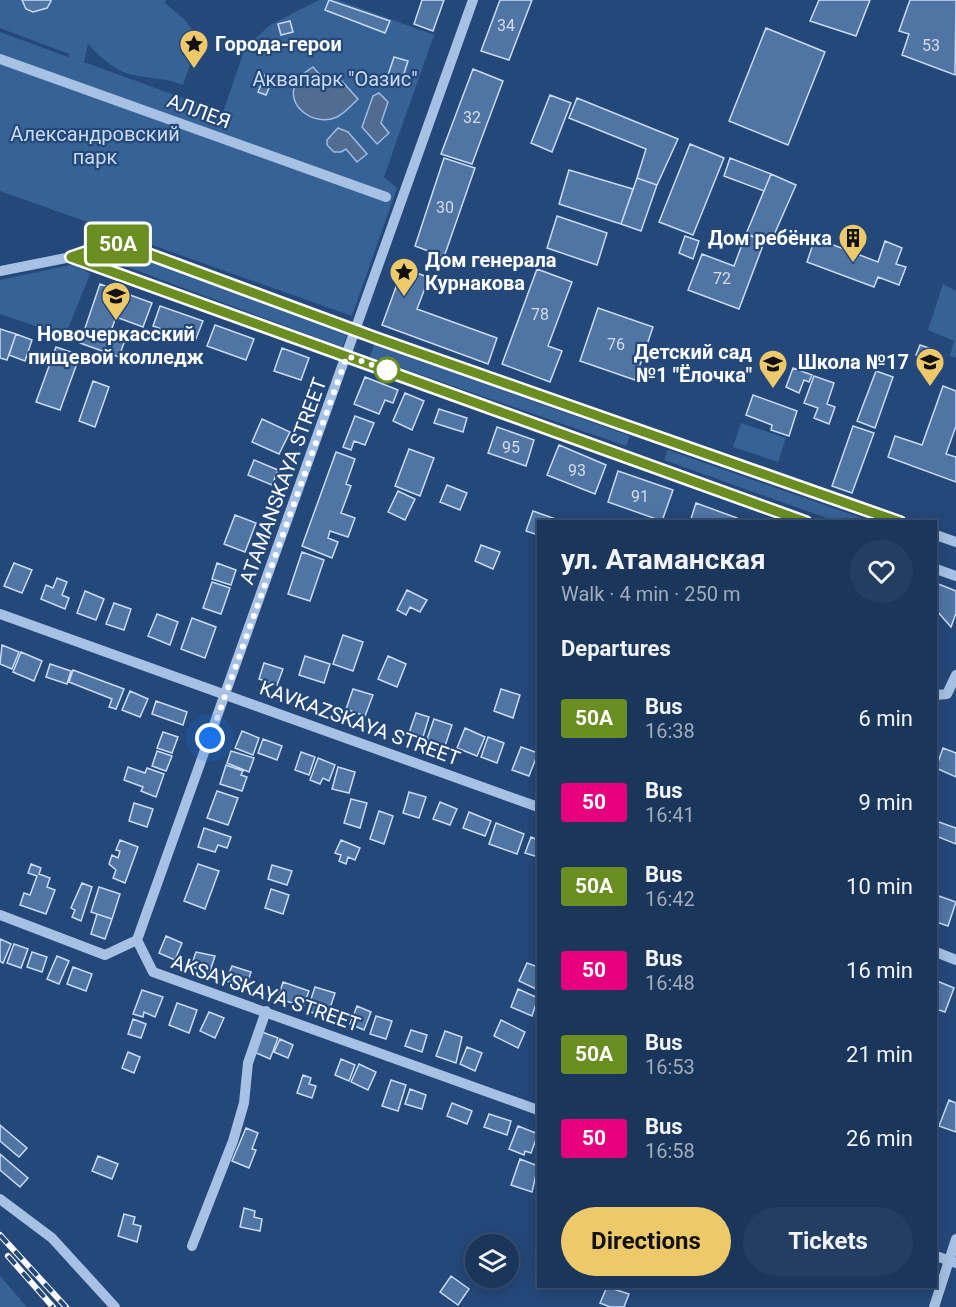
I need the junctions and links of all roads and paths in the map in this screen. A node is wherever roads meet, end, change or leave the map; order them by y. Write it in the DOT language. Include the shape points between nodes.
graph roads {
  1 [pos="473,0"];
  2 [pos="0,59"];
  3 [pos="386,197"];
  4 [pos="71,257"];
  5 [pos="0,271"];
  6 [pos="356,331"];
  7 [pos="347,356"];
  8 [pos="800,520"];
  9 [pos="894,520"];
  10 [pos="937,534"];
  11 [pos="956,542"];
  12 [pos="937,569"];
  13 [pos="956,576"];
  14 [pos="0,614"];
  15 [pos="956,675"];
  16 [pos="227,693"];
  17 [pos="937,695"];
  18 [pos="537,807"];
  19 [pos="0,915"];
  20 [pos="137,940"];
  21 [pos="937,952"];
  22 [pos="956,960"];
  23 [pos="266,1011"];
  24 [pos="537,1110"];
  25 [pos="0,1199"];
  26 [pos="956,1239"];
  27 [pos="192,1246"];
  28 [pos="937,1256"];
  29 [pos="952,1262"];
  30 [pos="115,1307"];
  31 [pos="934,1307"];
  1 -- 6 [label="street, ATAMANSKAYA STREET"];
  2 -- 3 [label="street, АЛЛЕЯ"];
  4 -- 5 [label="street"];
  4 -- 6 [label="street" via="106,245 124,245"];
  4 -- 7 [label="street"];
  6 -- 7 [label="street, ATAMANSKAYA STREET"];
  6 -- 9 [label="street"];
  7 -- 8 [label="street"];
  7 -- 16 [label="street, ATAMANSKAYA STREET"];
  10 -- 11 [label="street"];
  12 -- 13 [label="street"];
  14 -- 16 [label="street, KAVKAZSKAYA STREET"];
  15 -- 17 [label="street" via="947,694"];
  16 -- 18 [label="street, KAVKAZSKAYA STREET"];
  16 -- 20 [label="street, ATAMANSKAYA STREET"];
  19 -- 20 [label="street" via="105,955"];
  20 -- 23 [label="street, AKSAYSKAYA STREET" via="153,972"];
  21 -- 22 [label="street"];
  23 -- 24 [label="street, AKSAYSKAYA STREET"];
  23 -- 27 [label="street" via="248,1063 244,1103 233,1141"];
  25 -- 30 [label="street" via="52,1238"];
  26 -- 29 [label="street"];
  28 -- 29 [label="street"];
  29 -- 31 [label="street"];
}
